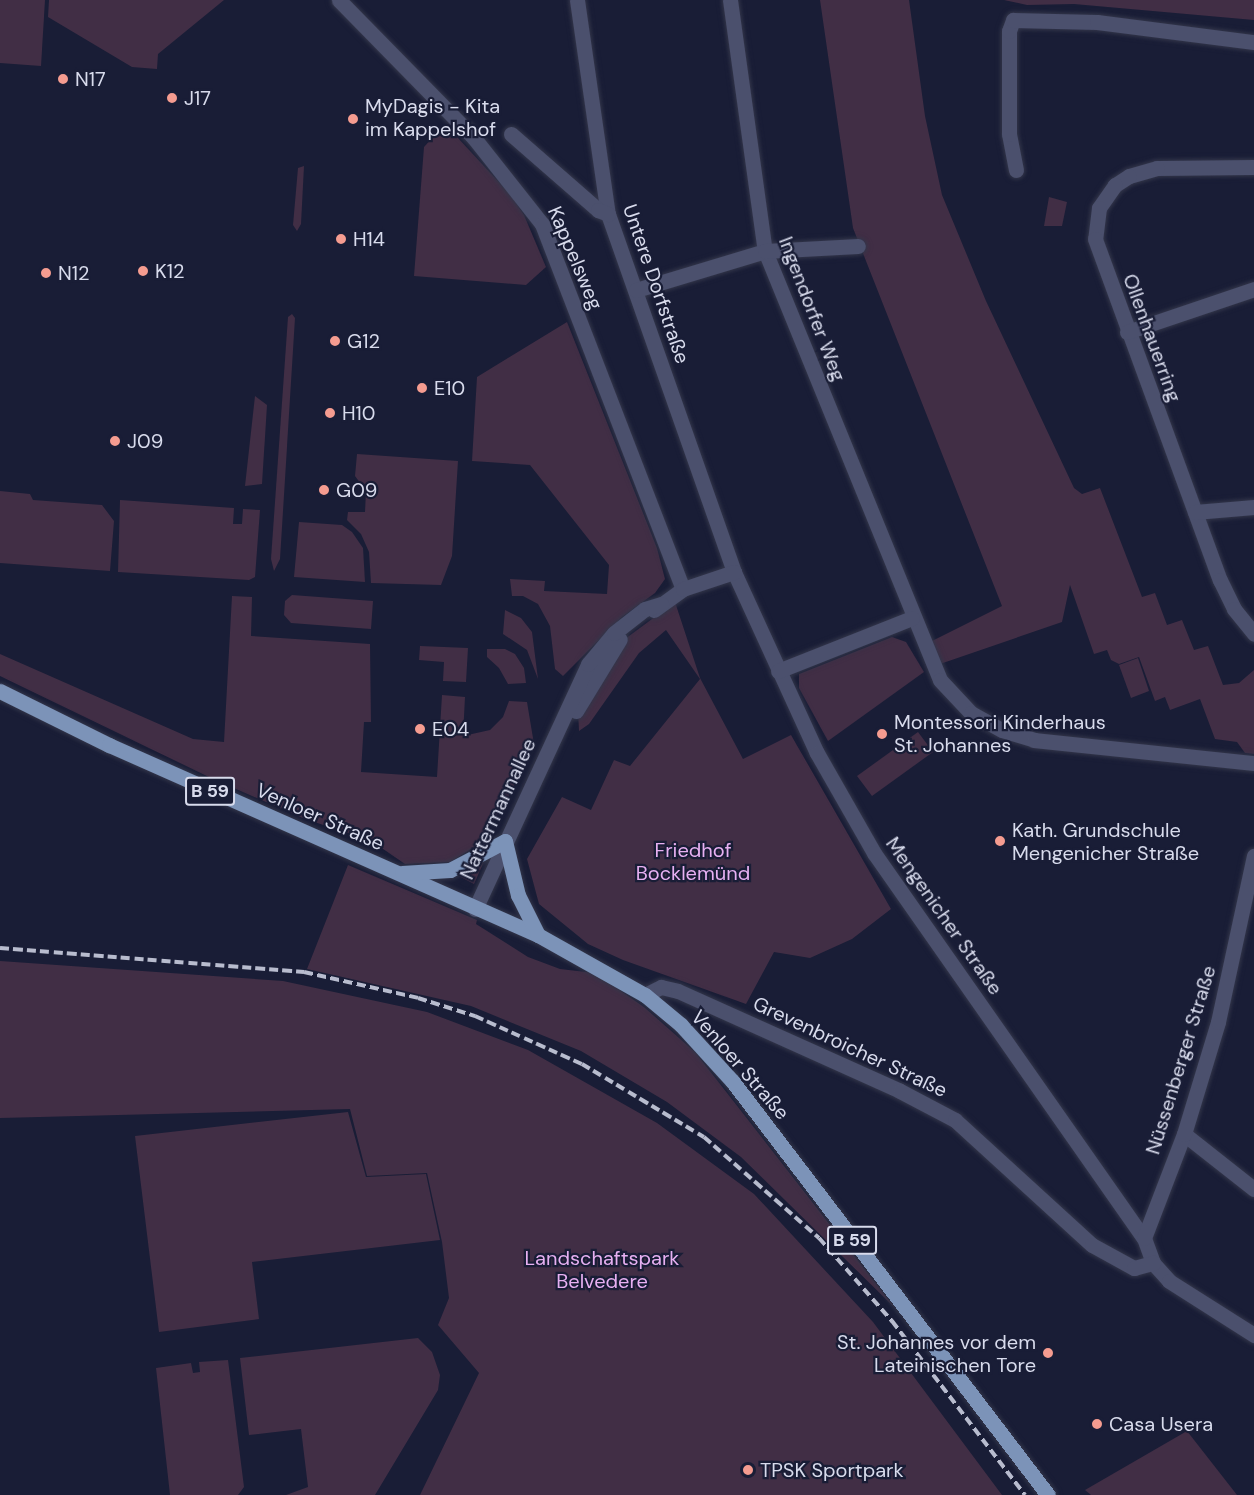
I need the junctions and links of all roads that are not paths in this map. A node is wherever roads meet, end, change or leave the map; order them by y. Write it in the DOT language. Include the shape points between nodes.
graph roads {
  1 [pos="339,0"];
  2 [pos="577,0"];
  3 [pos="730,0"];
  4 [pos="1254,42"];
  5 [pos="512,134"];
  6 [pos="1254,167"];
  7 [pos="1016,170"];
  8 [pos="608,214"];
  9 [pos="858,246"];
  10 [pos="765,252"];
  11 [pos="1254,289"];
  12 [pos="636,290"];
  13 [pos="1128,332"];
  14 [pos="1254,507"];
  15 [pos="1195,512"];
  16 [pos="734,573"];
  17 [pos="683,589"];
  18 [pos="912,618"];
  19 [pos="1254,634"];
  20 [pos="778,671"];
  21 [pos="0,691"];
  22 [pos="0,703"];
  23 [pos="109,745"];
  24 [pos="1254,763"];
  25 [pos="506,841"];
  26 [pos="1254,856"];
  27 [pos="396,873"];
  28 [pos="1250,905"];
  29 [pos="475,909"];
  30 [pos="538,935"];
  31 [pos="645,996"];
  32 [pos="1184,1134"];
  33 [pos="1254,1189"];
  34 [pos="1144,1238"];
  35 [pos="1153,1263"];
  36 [pos="1254,1335"];
  37 [pos="1048,1495"];
  1 -- 17 [label="street, Kappelsweg" via="474,138 542,224"];
  2 -- 8 [label="street, Untere Dorfstraße"];
  3 -- 10 [label="street, Ingendorfer Weg"];
  4 -- 7 [label="street" via="1096,22 1013,20 1009,31 1009,134"];
  5 -- 8 [label="street" via="598,210"];
  6 -- 13 [label="street, Ollenhauerring" via="1157,168 1129,176 1106,195 1099,208 1095,239"];
  8 -- 12 [label="street, Untere Dorfstraße"];
  9 -- 10 [label="street"];
  10 -- 12 [label="street"];
  10 -- 18 [label="street, Ingendorfer Weg"];
  11 -- 13 [label="street"];
  12 -- 16 [label="street, Untere Dorfstraße"];
  13 -- 15 [label="street, Ollenhauerring"];
  14 -- 15 [label="street"];
  15 -- 19 [label="street, Ollenhauerring" via="1234,609"];
  16 -- 17 [label="street, Nattermannallee"];
  16 -- 20 [label="street, Mengenicher Straße"];
  17 -- 25 [label="street, Nattermannallee" via="619,640 572,717 560,728"];
  18 -- 20 [label="street"];
  18 -- 24 [label="street, Ingendorfer Weg" via="934,672 949,693 971,713 1002,730 1034,740"];
  20 -- 34 [label="street, Mengenicher Straße" via="817,753 874,853"];
  21 -- 23 [label="main road, Venloer Straße / B 59"];
  22 -- 23 [label="main road, Venloer Straße / B 59"];
  23 -- 27 [label="main road, Venloer Straße / B 59"];
  25 -- 27 [label="main road" via="450,870"];
  25 -- 29 [label="street, Nattermannallee"];
  25 -- 30 [label="main road" via="518,895"];
  26 -- 28 [label="street, Nüssenberger Straße"];
  27 -- 29 [label="main road, Venloer Straße / B 59"];
  28 -- 32 [label="street, Nüssenberger Straße"];
  29 -- 30 [label="main road, Venloer Straße / B 59"];
  30 -- 31 [label="main road, Venloer Straße / B 59"];
  31 -- 35 [label="street, Grevenbroicher Straße" via="661,987 678,991 900,1091 955,1120 1092,1245 1134,1268"];
  31 -- 37 [label="main road, Venloer Straße / B 59" via="681,1025 733,1082"];
  32 -- 33 [label="street"];
  32 -- 34 [label="street, Nüssenberger Straße"];
  34 -- 35 [label="street, Mengenicher Straße"];
  35 -- 36 [label="street" via="1169,1281"];
}
